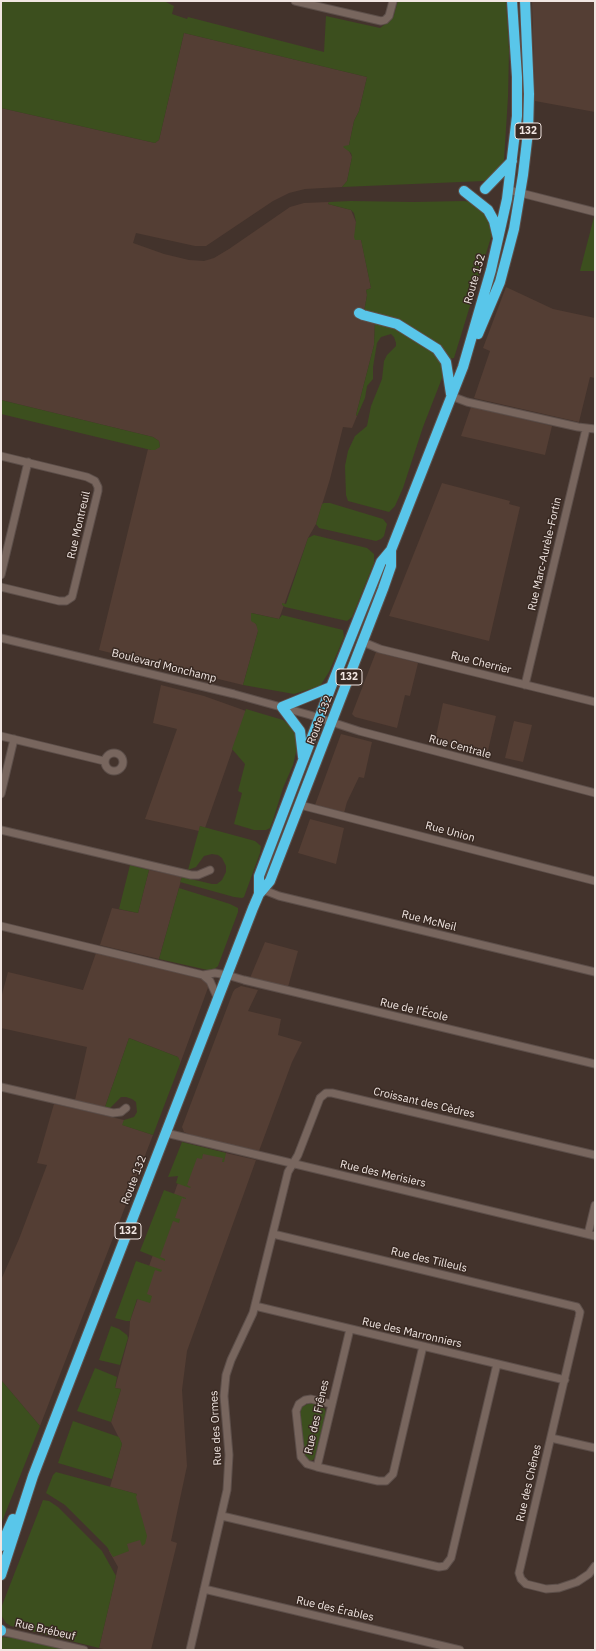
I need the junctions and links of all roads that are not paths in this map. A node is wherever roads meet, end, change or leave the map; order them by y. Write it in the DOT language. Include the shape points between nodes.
graph roads {
  1 [pos="295,1"];
  2 [pos="394,1"];
  3 [pos="512,1"];
  4 [pos="525,1"];
  5 [pos="512,160"];
  6 [pos="485,189"];
  7 [pos="509,190"];
  8 [pos="464,191"];
  9 [pos="521,193"];
  10 [pos="595,212"];
  11 [pos="498,240"];
  12 [pos="359,313"];
  13 [pos="463,367"];
  14 [pos="452,396"];
  15 [pos="595,428"];
  16 [pos="586,429"];
  17 [pos="1,456"];
  18 [pos="28,462"];
  19 [pos="391,550"];
  20 [pos="1,574"];
  21 [pos="1,587"];
  22 [pos="1,638"];
  23 [pos="362,642"];
  24 [pos="525,685"];
  25 [pos="331,687"];
  26 [pos="595,702"];
  27 [pos="282,707"];
  28 [pos="320,718"];
  29 [pos="332,722"];
  30 [pos="1,736"];
  31 [pos="14,739"];
  32 [pos="304,759"];
  33 [pos="104,761"];
  34 [pos="595,793"];
  35 [pos="1,794"];
  36 [pos="300,805"];
  37 [pos="1,830"];
  38 [pos="210,870"];
  39 [pos="595,881"];
  40 [pos="260,891"];
  41 [pos="1,926"];
  42 [pos="595,972"];
  43 [pos="203,974"];
  44 [pos="227,975"];
  45 [pos="218,999"];
  46 [pos="595,1064"];
  47 [pos="1,1087"];
  48 [pos="126,1108"];
  49 [pos="166,1133"];
  50 [pos="595,1156"];
  51 [pos="292,1164"];
  52 [pos="595,1205"];
  53 [pos="273,1234"];
  54 [pos="592,1235"];
  55 [pos="255,1306"];
  56 [pos="578,1309"];
  57 [pos="350,1329"];
  58 [pos="423,1346"];
  59 [pos="497,1364"];
  60 [pos="564,1380"];
  61 [pos="331,1404"];
  62 [pos="551,1438"];
  63 [pos="595,1448"];
  64 [pos="317,1467"];
  65 [pos="33,1476"];
  66 [pos="222,1516"];
  67 [pos="1,1546"];
  68 [pos="595,1566"];
  69 [pos="1,1575"];
  70 [pos="204,1589"];
  71 [pos="1,1631"];
  72 [pos="84,1650"];
  73 [pos="190,1650"];
  74 [pos="460,1650"];
  1 -- 2 [label="street" via="383,21 389,16"];
  3 -- 5 [label="highway, Route 132 / 132" via="517,77 517,116"];
  4 -- 9 [label="highway, 132" via="529,109"];
  5 -- 6 [label="highway"];
  5 -- 7 [label="highway, Route 132 / 132"];
  7 -- 9 [label="street"];
  7 -- 11 [label="highway, Route 132 / 132"];
  8 -- 11 [label="highway" via="488,210 494,221"];
  9 -- 10 [label="street"];
  9 -- 13 [label="highway, 132" via="498,290"];
  11 -- 13 [label="highway, Route 132 / 132"];
  12 -- 14 [label="highway" via="397,324 437,349 446,362"];
  13 -- 14 [label="highway, Route 132 / 132"];
  14 -- 16 [label="street" via="467,402"];
  14 -- 19 [label="highway, Route 132 / 132"];
  15 -- 16 [label="street"];
  16 -- 24 [label="street, Rue Marc-Aurèle-Fortin"];
  17 -- 18 [label="street, Rue Montreuil"];
  18 -- 20 [label="street"];
  18 -- 21 [label="street, Rue Montreuil" via="92,478 98,487 97,496 72,597 66,601 59,601"];
  19 -- 23 [label="highway, Route 132 / 132" via="392,566"];
  19 -- 25 [label="highway, Route 132 / 132" via="381,562"];
  22 -- 27 [label="street, Boulevard Monchamp"];
  23 -- 24 [label="street, Rue Cherrier"];
  23 -- 29 [label="highway, Route 132 / 132"];
  24 -- 26 [label="street, Rue Cherrier"];
  25 -- 27 [label="highway"];
  25 -- 28 [label="highway, Route 132 / 132"];
  27 -- 28 [label="street, Boulevard Monchamp"];
  27 -- 32 [label="highway" via="301,733"];
  28 -- 29 [label="street, Rue Centrale"];
  28 -- 32 [label="highway, Route 132 / 132"];
  29 -- 34 [label="street, Rue Centrale"];
  29 -- 36 [label="highway, Route 132 / 132"];
  30 -- 31 [label="street"];
  31 -- 33 [label="street"];
  31 -- 35 [label="street"];
  32 -- 40 [label="highway, Route 132 / 132" via="259,876"];
  36 -- 39 [label="street, Rue Union"];
  36 -- 40 [label="highway, Route 132 / 132" via="270,881"];
  37 -- 38 [label="street" via="191,875"];
  40 -- 42 [label="street, Rue McNeil"];
  40 -- 44 [label="highway, Route 132 / 132"];
  41 -- 43 [label="street, Rue de l'École"];
  43 -- 44 [label="street, Rue de l'École"];
  43 -- 45 [label="street" via="210,981"];
  44 -- 45 [label="highway, Route 132 / 132"];
  44 -- 46 [label="street, Rue de l'École"];
  45 -- 49 [label="highway, Route 132 / 132"];
  47 -- 48 [label="street" via="113,1112 121,1112"];
  49 -- 51 [label="street, Rue des Merisiers"];
  49 -- 65 [label="highway, Route 132 / 132"];
  50 -- 51 [label="street, Croissant des Cèdres" via="329,1092 320,1098 298,1156"];
  51 -- 53 [label="street, Rue des Ormes"];
  51 -- 54 [label="street, Rue des Merisiers"];
  52 -- 54 [label="street"];
  53 -- 55 [label="street, Rue des Ormes"];
  53 -- 56 [label="street, Rue des Tilleuls" via="571,1305"];
  55 -- 57 [label="street, Rue des Marronniers"];
  55 -- 66 [label="street, Rue des Ormes" via="248,1328 231,1360 225,1382 224,1405 229,1469"];
  56 -- 60 [label="street, Rue des Chênes" via="580,1316"];
  57 -- 58 [label="street, Rue des Marronniers"];
  57 -- 61 [label="street, Rue des Frênes"];
  58 -- 59 [label="street, Rue des Marronniers"];
  58 -- 64 [label="street, Rue des Frênes" via="391,1476 386,1481 378,1481"];
  59 -- 60 [label="street, Rue des Marronniers"];
  59 -- 66 [label="street" via="451,1558 445,1566 438,1567"];
  60 -- 62 [label="street, Rue des Chênes"];
  61 -- 64 [label="street, Rue des Frênes"];
  61 -- 64 [label="street" via="305,1400 299,1404 296,1411 301,1457 307,1464"];
  62 -- 63 [label="street"];
  62 -- 68 [label="street, Rue des Chênes" via="520,1576 523,1582 530,1585 546,1589 559,1588 577,1582"];
  65 -- 67 [label="highway, Route 132 / 132"];
  65 -- 69 [label="highway, Route 132 / 132"];
  66 -- 70 [label="street, Rue des Ormes"];
  70 -- 73 [label="street, Rue des Ormes"];
  70 -- 74 [label="street, Rue des Érables"];
  71 -- 72 [label="street, Rue Brébeuf"];
}
